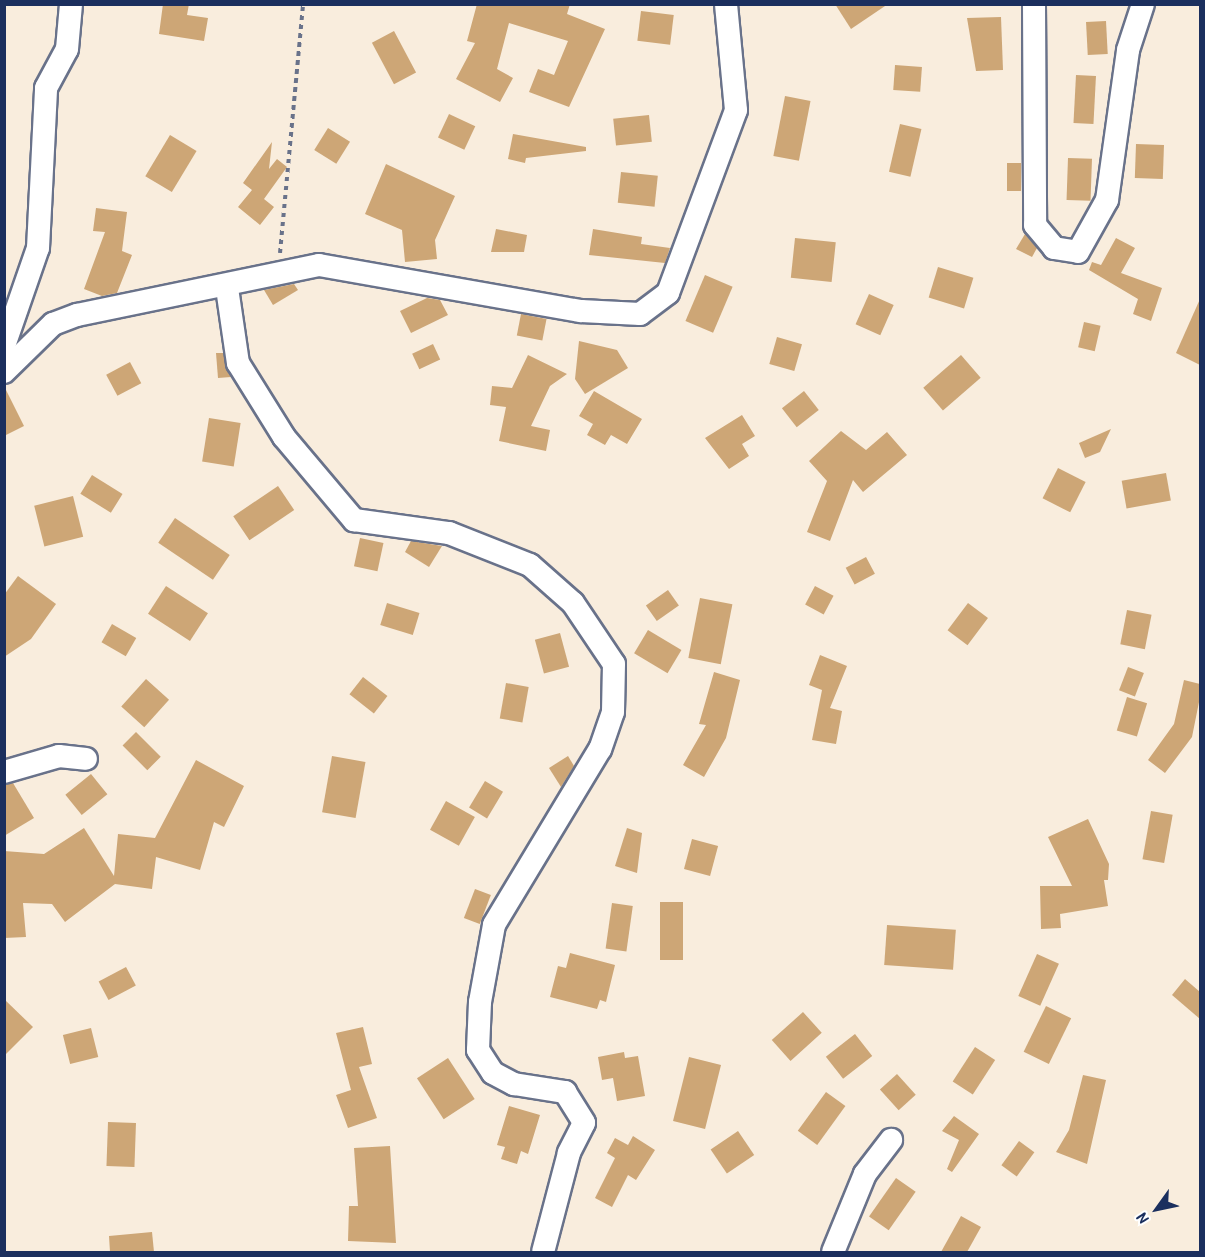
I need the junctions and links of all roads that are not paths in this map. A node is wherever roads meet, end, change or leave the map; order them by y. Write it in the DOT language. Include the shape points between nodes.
graph roads {
  1 [pos="71,4"];
  2 [pos="726,4"];
  3 [pos="1034,4"];
  4 [pos="1143,4"];
  5 [pos="227,288"];
  6 [pos="4,346"];
  7 [pos="4,372"];
  8 [pos="86,759"];
  9 [pos="4,772"];
  10 [pos="891,1140"];
  11 [pos="543,1252"];
  12 [pos="833,1252"];
  1 -- 6 [label="street" via="67,50 46,88 38,248"];
  2 -- 5 [label="street" via="736,110 668,293 640,314 581,311 319,265 274,271"];
  3 -- 4 [label="street" via="1035,225 1054,248 1078,252 1107,200 1128,50"];
  5 -- 7 [label="street" via="52,324"];
  5 -- 11 [label="street" via="238,363 284,437 354,520 449,533 530,565 573,603 614,664 614,712 600,749 494,925 480,1002 478,1050 493,1073 514,1084 565,1092 584,1124 569,1153"];
  8 -- 9 [label="street" via="59,756"];
  10 -- 12 [label="street" via="866,1174"];
}
